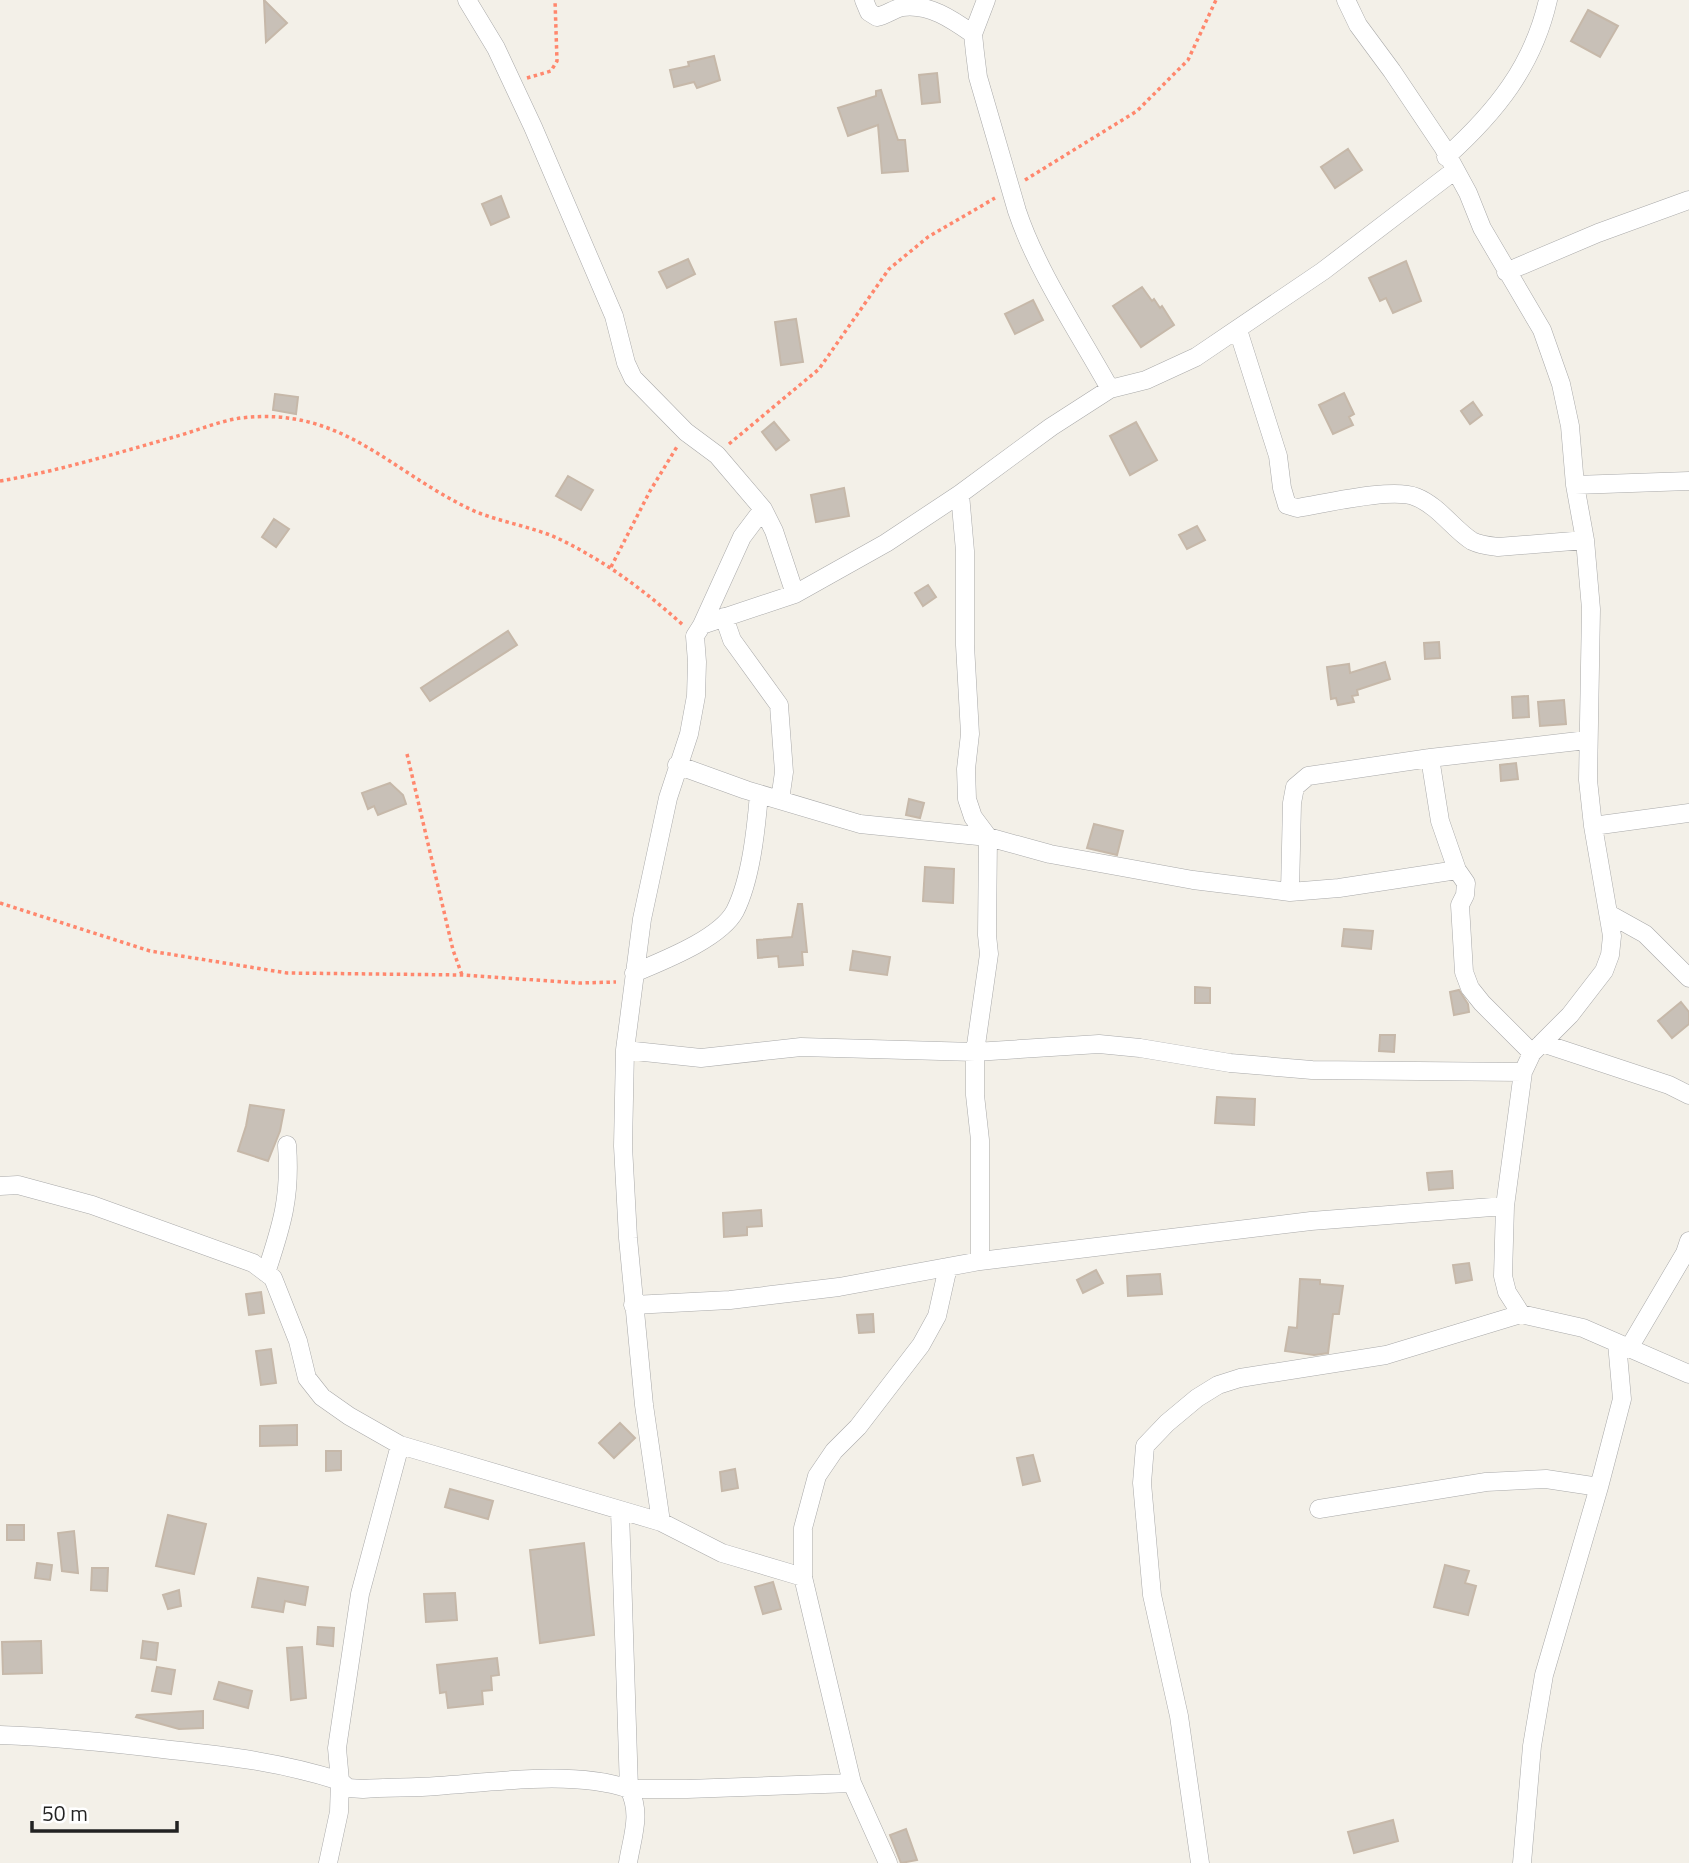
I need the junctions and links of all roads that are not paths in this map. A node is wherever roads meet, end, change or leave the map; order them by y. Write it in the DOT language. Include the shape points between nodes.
graph roads {
  1 [pos="467,0"];
  2 [pos="864,0"];
  3 [pos="986,0"];
  4 [pos="1346,0"];
  5 [pos="1548,0"];
  6 [pos="973,34"];
  7 [pos="1450,164"];
  8 [pos="1689,200"];
  9 [pos="1506,272"];
  10 [pos="1238,330"];
  11 [pos="1111,389"];
  12 [pos="1689,481"];
  13 [pos="1575,485"];
  14 [pos="960,494"];
  15 [pos="763,509"];
  16 [pos="1585,540"];
  17 [pos="795,594"];
  18 [pos="724,617"];
  19 [pos="699,631"];
  20 [pos="1587,740"];
  21 [pos="1430,758"];
  22 [pos="677,765"];
  23 [pos="759,794"];
  24 [pos="780,800"];
  25 [pos="1689,813"];
  26 [pos="1593,826"];
  27 [pos="988,837"];
  28 [pos="1458,870"];
  29 [pos="1290,892"];
  30 [pos="1609,914"];
  31 [pos="633,977"];
  32 [pos="1689,978"];
  33 [pos="1537,1048"];
  34 [pos="625,1050"];
  35 [pos="975,1052"];
  36 [pos="1522,1072"];
  37 [pos="1689,1095"];
  38 [pos="287,1145"];
  39 [pos="0,1186"];
  40 [pos="1505,1206"];
  41 [pos="1689,1241"];
  42 [pos="980,1261"];
  43 [pos="948,1267"];
  44 [pos="266,1273"];
  45 [pos="634,1305"];
  46 [pos="1521,1314"];
  47 [pos="1623,1346"];
  48 [pos="1689,1374"];
  49 [pos="400,1445"];
  50 [pos="1599,1487"];
  51 [pos="1320,1509"];
  52 [pos="620,1511"];
  53 [pos="661,1522"];
  54 [pos="803,1577"];
  55 [pos="0,1735"];
  56 [pos="340,1781"];
  57 [pos="852,1783"];
  58 [pos="629,1789"];
  59 [pos="328,1863"];
  60 [pos="628,1863"];
  61 [pos="888,1863"];
  62 [pos="1200,1863"];
  63 [pos="1522,1863"];
  1 -- 15 [label="street" via="512,84 614,316 634,378 686,432 717,455"];
  2 -- 6 [label="street" via="869,12 877,16 901,7 924,8"];
  3 -- 6 [label="street"];
  4 -- 7 [label="street" via="1358,25 1443,146"];
  5 -- 7 [label="street" via="1518,77"];
  6 -- 11 [label="street" via="978,76 1023,228"];
  7 -- 9 [label="street"];
  7 -- 10 [label="street" via="1323,271"];
  8 -- 9 [label="street"];
  9 -- 13 [label="street" via="1542,330 1560,384 1570,426"];
  10 -- 11 [label="street" via="1196,357 1146,380"];
  10 -- 16 [label="street" via="1278,456 1287,505 1297,508 1377,495 1416,496 1471,540 1485,545"];
  11 -- 14 [label="street"];
  12 -- 13 [label="street"];
  13 -- 16 [label="street"];
  14 -- 17 [label="street" via="886,543"];
  14 -- 27 [label="street" via="971,734 968,799 973,817"];
  15 -- 17 [label="street"];
  15 -- 19 [label="street" via="742,537"];
  16 -- 20 [label="street" via="1592,647"];
  17 -- 18 [label="street"];
  18 -- 19 [label="street"];
  18 -- 24 [label="street" via="732,640 779,705 784,772"];
  19 -- 22 [label="street" via="696,696"];
  20 -- 21 [label="street"];
  20 -- 26 [label="street"];
  21 -- 28 [label="street" via="1440,821"];
  21 -- 29 [label="street" via="1308,776 1295,788"];
  22 -- 23 [label="street"];
  22 -- 31 [label="street" via="654,855"];
  23 -- 24 [label="street"];
  23 -- 31 [label="street" via="747,873 734,913 711,935"];
  24 -- 27 [label="street" via="860,824"];
  25 -- 26 [label="street"];
  26 -- 30 [label="street"];
  27 -- 29 [label="street" via="1050,855"];
  27 -- 35 [label="street" via="989,954"];
  28 -- 29 [label="street"];
  28 -- 33 [label="street" via="1466,884 1460,905 1460,939 1467,980 1482,1003"];
  30 -- 32 [label="street" via="1645,934"];
  30 -- 33 [label="street" via="1611,955 1605,971"];
  31 -- 34 [label="street"];
  33 -- 36 [label="street"];
  33 -- 37 [label="street" via="1669,1085"];
  34 -- 35 [label="street" via="701,1058 801,1047"];
  34 -- 45 [label="street" via="623,1146"];
  35 -- 36 [label="street" via="1099,1044 1312,1070"];
  35 -- 42 [label="street"];
  36 -- 40 [label="street"];
  38 -- 44 [label="street" via="286,1205"];
  39 -- 44 [label="street" via="18,1185 92,1205 218,1248"];
  40 -- 42 [label="street" via="1311,1221"];
  40 -- 46 [label="street" via="1503,1276"];
  41 -- 47 [label="street"];
  42 -- 43 [label="street"];
  43 -- 45 [label="street" via="839,1287"];
  43 -- 54 [label="street" via="937,1316 921,1345 817,1476 803,1528"];
  44 -- 49 [label="street" via="283,1301 307,1378 322,1398"];
  45 -- 53 [label="street"];
  46 -- 47 [label="street" via="1583,1328"];
  46 -- 62 [label="street" via="1386,1355 1218,1385 1196,1398 1145,1446 1142,1483 1152,1595 1178,1716"];
  47 -- 48 [label="street"];
  47 -- 50 [label="street" via="1622,1399"];
  49 -- 52 [label="street"];
  49 -- 56 [label="street" via="360,1594 337,1748"];
  50 -- 51 [label="street" via="1546,1479 1486,1482"];
  50 -- 63 [label="street" via="1544,1675 1532,1746"];
  52 -- 53 [label="street"];
  52 -- 58 [label="street"];
  53 -- 54 [label="street" via="722,1553"];
  54 -- 57 [label="street"];
  55 -- 56 [label="street" via="242,1758"];
  56 -- 58 [label="street" via="348,1788 363,1788 587,1780"];
  56 -- 59 [label="street"];
  57 -- 58 [label="street"];
  57 -- 61 [label="street"];
  58 -- 60 [label="street" via="636,1828"];
}
